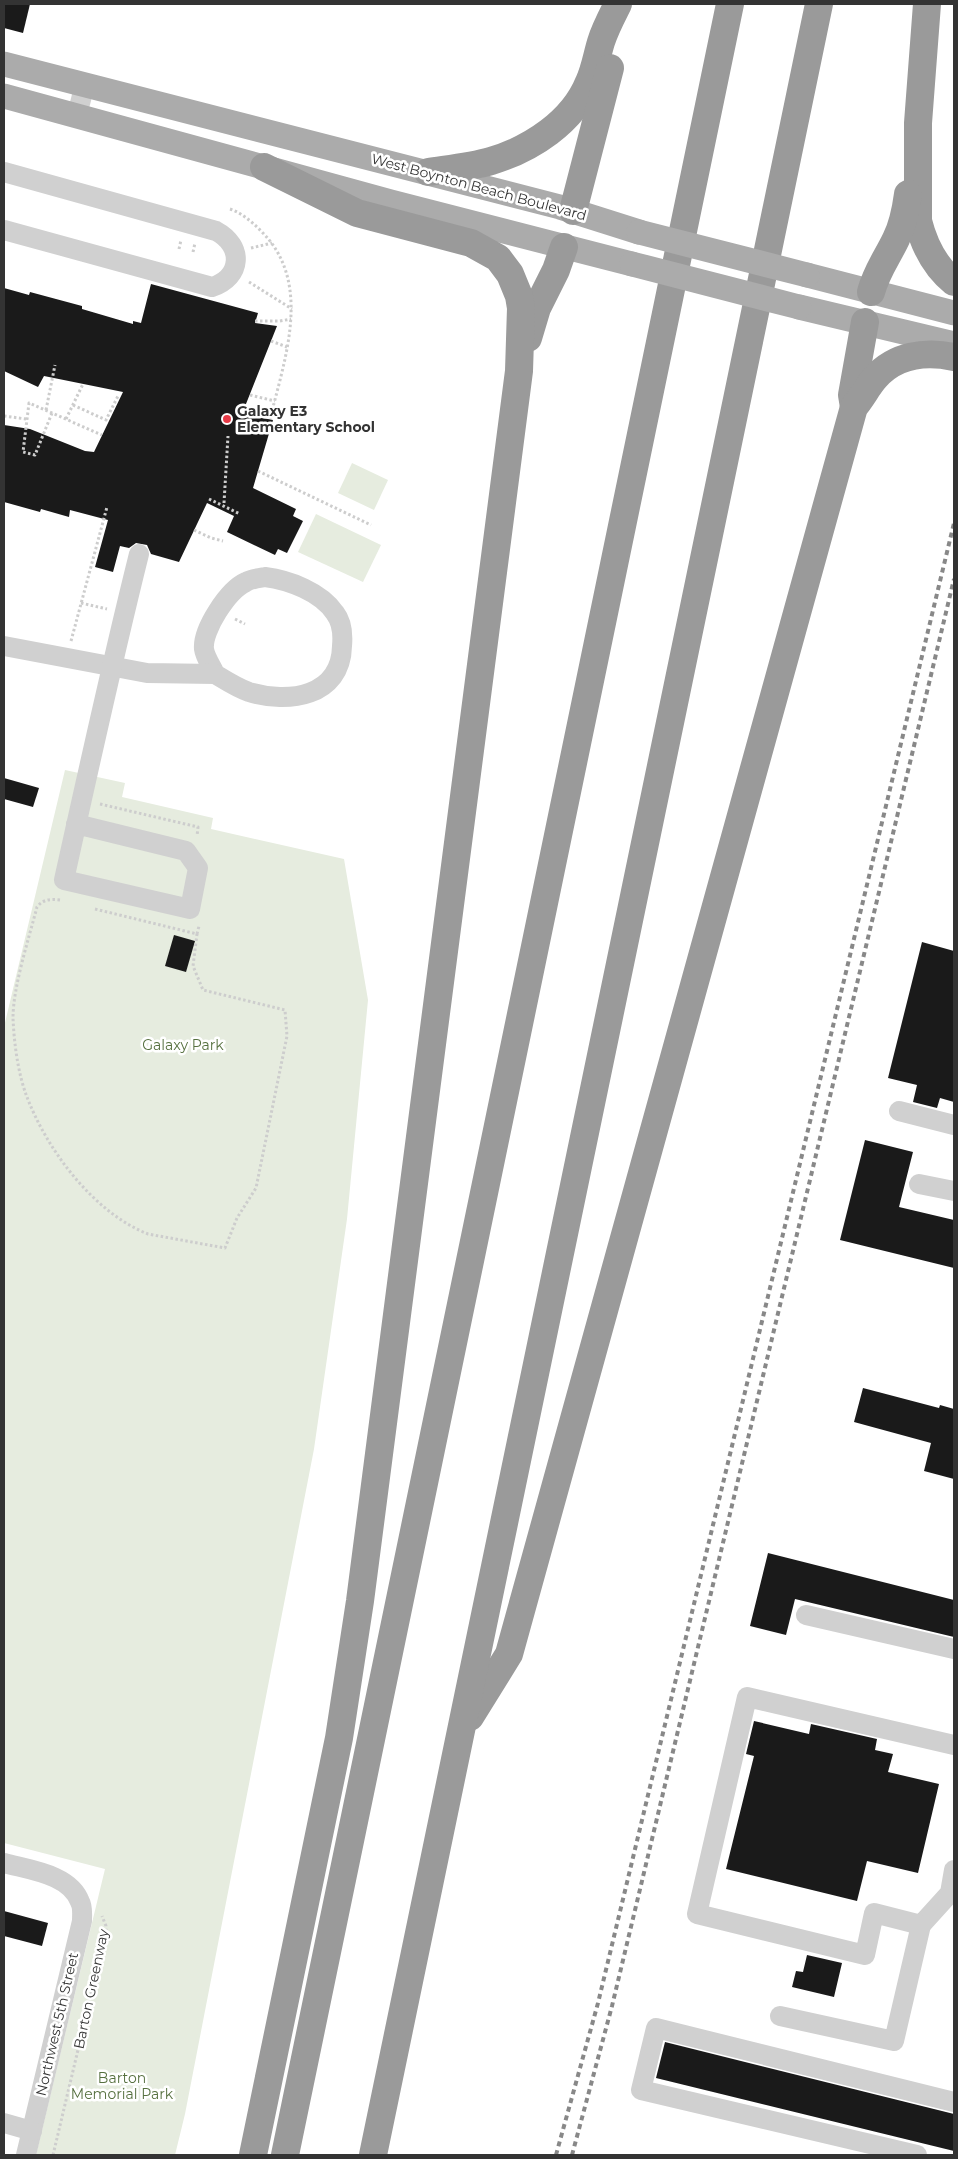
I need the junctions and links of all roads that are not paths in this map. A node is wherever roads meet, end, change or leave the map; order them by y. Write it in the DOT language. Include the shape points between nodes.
graph roads {
  1 [pos="618,4"];
  2 [pos="626,4"];
  3 [pos="730,4"];
  4 [pos="819,4"];
  5 [pos="928,4"];
  6 [pos="7,65"];
  7 [pos="85,84"];
  8 [pos="4,96"];
  9 [pos="77,115"];
  10 [pos="918,123"];
  11 [pos="264,167"];
  12 [pos="4,172"];
  13 [pos="428,172"];
  14 [pos="573,212"];
  15 [pos="4,230"];
  16 [pos="564,247"];
  17 [pos="954,282"];
  18 [pos="871,292"];
  19 [pos="954,313"];
  20 [pos="865,322"];
  21 [pos="954,344"];
  22 [pos="954,357"];
  23 [pos="519,372"];
  24 [pos="854,407"];
  25 [pos="139,554"];
  26 [pos="4,646"];
  27 [pos="112,667"];
  28 [pos="215,674"];
  29 [pos="76,824"];
  30 [pos="899,1111"];
  31 [pos="954,1125"];
  32 [pos="920,1184"];
  33 [pos="954,1191"];
  34 [pos="806,1615"];
  35 [pos="954,1649"];
  36 [pos="460,1733"];
  37 [pos="954,1745"];
  38 [pos="4,1863"];
  39 [pos="954,1870"];
  40 [pos="921,1925"];
  41 [pos="780,2016"];
  42 [pos="954,2102"];
  43 [pos="4,2123"];
  44 [pos="32,2131"];
  45 [pos="26,2155"];
  46 [pos="253,2155"];
  47 [pos="285,2155"];
  48 [pos="373,2155"];
  49 [pos="916,2155"];
  1 -- 13 [label="highway" via="602,40 587,88 563,119 535,142 504,157"];
  2 -- 14 [label="highway"];
  3 -- 47 [label="highway"];
  4 -- 36 [label="highway"];
  5 -- 10 [label="highway"];
  6 -- 7 [label="main road, West Boynton Beach Boulevard"];
  7 -- 9 [label="street"];
  7 -- 13 [label="main road, West Boynton Beach Boulevard"];
  8 -- 9 [label="main road"];
  9 -- 11 [label="main road"];
  10 -- 17 [label="highway" via="918,221 933,260"];
  10 -- 18 [label="highway" via="902,227 877,271"];
  11 -- 16 [label="main road"];
  11 -- 23 [label="highway" via="357,213 471,243 498,258 510,274 519,296"];
  12 -- 15 [label="street" via="216,231 231,243 236,261 228,278 212,287"];
  13 -- 14 [label="main road, West Boynton Beach Boulevard"];
  14 -- 16 [label="main road"];
  14 -- 18 [label="main road, West Boynton Beach Boulevard, bridge"];
  16 -- 20 [label="main road, bridge"];
  16 -- 23 [label="highway" via="533,319"];
  18 -- 19 [label="main road, West Boynton Beach Boulevard"];
  18 -- 20 [label="main road"];
  20 -- 21 [label="main road"];
  20 -- 24 [label="highway" via="852,395"];
  22 -- 24 [label="highway" via="927,354 893,363 874,380"];
  23 -- 46 [label="highway" via="360,1601 339,1738"];
  24 -- 36 [label="highway" via="509,1654"];
  25 -- 27 [label="street"];
  26 -- 27 [label="street" via="68,651"];
  27 -- 28 [label="street" via="147,673"];
  27 -- 29 [label="street"];
  28 -- 28 [label="street" via="248,692 277,697 309,694 332,678 338,665 342,631 336,613 321,598 290,582 265,577 247,581 224,601 210,627 204,648"];
  29 -- 29 [label="street" via="64,880 190,910 198,868 186,851"];
  30 -- 31 [label="street"];
  32 -- 33 [label="street"];
  34 -- 35 [label="street"];
  36 -- 48 [label="highway"];
  37 -- 40 [label="street" via="747,1697 697,1914 865,1955 874,1913"];
  38 -- 44 [label="street, Northwest 5th Street" via="46,1874 68,1884 81,1904 82,1921"];
  39 -- 40 [label="street" via="950,1892"];
  40 -- 41 [label="street" via="894,2041"];
  42 -- 49 [label="street" via="656,2028 641,2090"];
  43 -- 44 [label="street"];
  44 -- 45 [label="street, Northwest 5th Street"];
}
